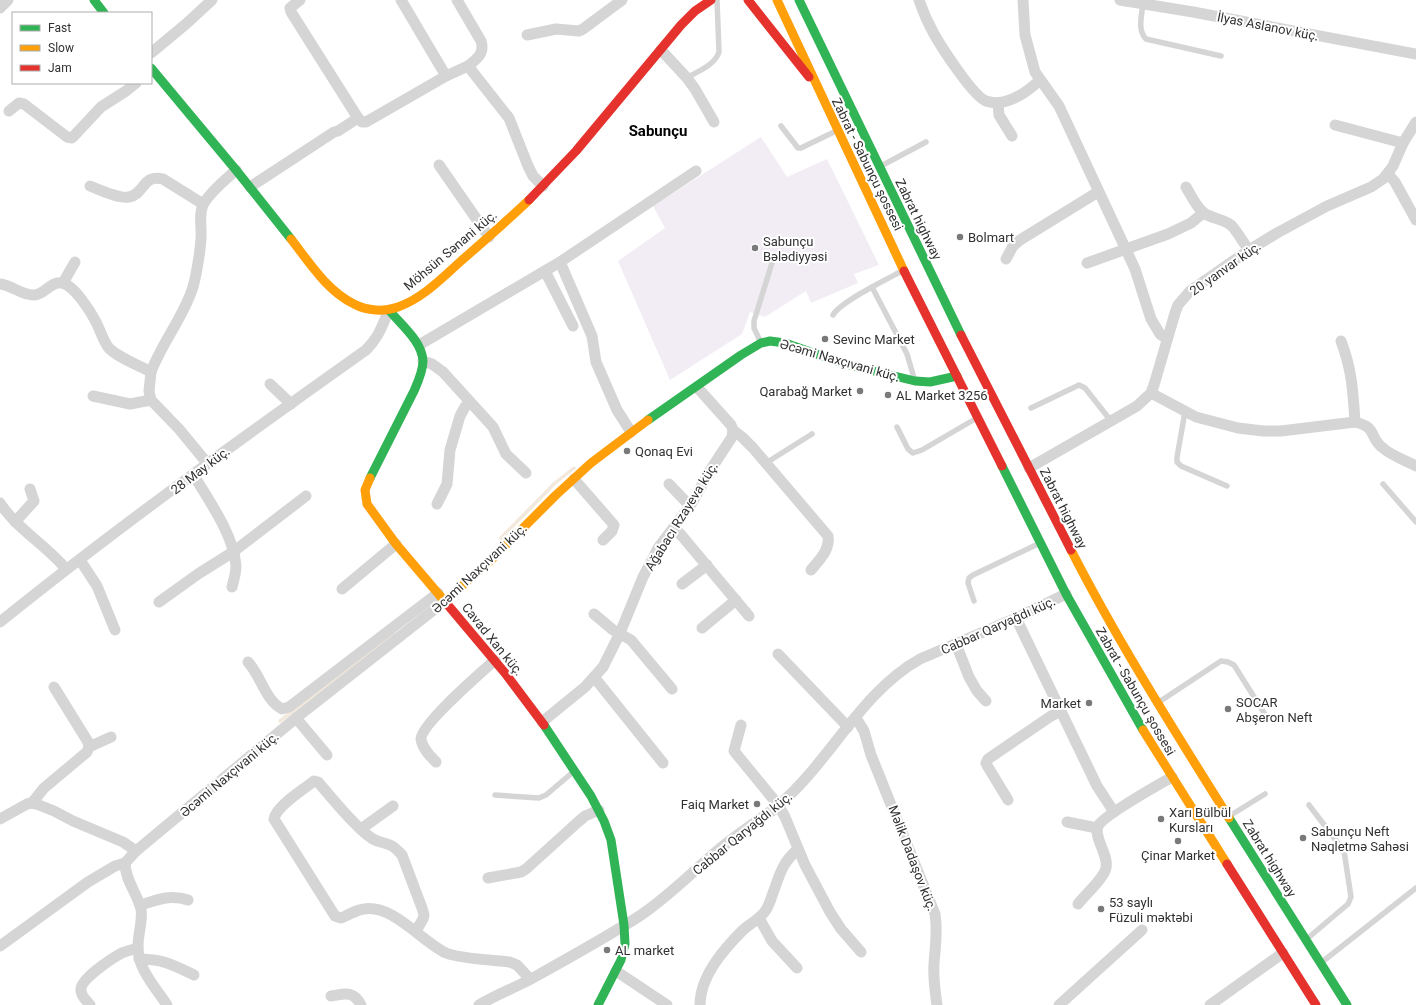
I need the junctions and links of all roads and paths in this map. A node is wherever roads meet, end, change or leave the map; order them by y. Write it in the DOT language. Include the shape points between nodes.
graph roads {
  1 [pos="8,0"];
  2 [pos="94,0"];
  3 [pos="212,0"];
  4 [pos="300,0"];
  5 [pos="401,0"];
  6 [pos="457,0"];
  7 [pos="622,0"];
  8 [pos="748,0"];
  9 [pos="777,0"];
  10 [pos="799,0"];
  11 [pos="919,0"];
  12 [pos="1023,0"];
  13 [pos="1120,0"];
  14 [pos="710,1"];
  15 [pos="1143,3"];
  16 [pos="0,8"];
  17 [pos="103,12"];
  18 [pos="527,35"];
  19 [pos="661,50"];
  20 [pos="152,52"];
  21 [pos="1416,54"];
  22 [pos="1221,56"];
  23 [pos="468,66"];
  24 [pos="152,70"];
  25 [pos="446,76"];
  26 [pos="687,78"];
  27 [pos="1040,80"];
  28 [pos="135,84"];
  29 [pos="819,90"];
  30 [pos="998,103"];
  31 [pos="9,111"];
  32 [pos="358,118"];
  33 [pos="714,122"];
  34 [pos="1416,122"];
  35 [pos="1335,125"];
  36 [pos="781,126"];
  37 [pos="838,130"];
  38 [pos="1012,136"];
  39 [pos="926,142"];
  40 [pos="1403,143"];
  41 [pos="439,164"];
  42 [pos="879,167"];
  43 [pos="236,170"];
  44 [pos="696,171"];
  45 [pos="1388,174"];
  46 [pos="90,186"];
  47 [pos="543,186"];
  48 [pos="250,187"];
  49 [pos="1186,187"];
  50 [pos="1098,192"];
  51 [pos="203,204"];
  52 [pos="1203,213"];
  53 [pos="1416,220"];
  54 [pos="489,237"];
  55 [pos="1126,250"];
  56 [pos="1249,250"];
  57 [pos="1006,259"];
  58 [pos="75,262"];
  59 [pos="560,262"];
  60 [pos="772,263"];
  61 [pos="1087,263"];
  62 [pos="904,270"];
  63 [pos="545,271"];
  64 [pos="62,283"];
  65 [pos="0,284"];
  66 [pos="872,287"];
  67 [pos="389,310"];
  68 [pos="833,315"];
  69 [pos="573,326"];
  70 [pos="1167,339"];
  71 [pos="1341,341"];
  72 [pos="761,343"];
  73 [pos="419,346"];
  74 [pos="423,361"];
  75 [pos="151,372"];
  76 [pos="967,372"];
  77 [pos="915,381"];
  78 [pos="270,384"];
  79 [pos="697,387"];
  80 [pos="1151,393"];
  81 [pos="93,396"];
  82 [pos="151,400"];
  83 [pos="470,402"];
  84 [pos="291,404"];
  85 [pos="1031,408"];
  86 [pos="1185,412"];
  87 [pos="977,417"];
  88 [pos="1112,422"];
  89 [pos="1355,422"];
  90 [pos="897,427"];
  91 [pos="733,430"];
  92 [pos="631,432"];
  93 [pos="812,434"];
  94 [pos="207,463"];
  95 [pos="766,463"];
  96 [pos="1416,466"];
  97 [pos="1028,468"];
  98 [pos="526,473"];
  99 [pos="193,474"];
  100 [pos="574,479"];
  101 [pos="669,484"];
  102 [pos="1383,484"];
  103 [pos="1227,486"];
  104 [pos="30,489"];
  105 [pos="306,496"];
  106 [pos="0,503"];
  107 [pos="438,504"];
  108 [pos="690,506"];
  109 [pos="15,522"];
  110 [pos="1416,522"];
  111 [pos="674,528"];
  112 [pos="603,540"];
  113 [pos="1040,543"];
  114 [pos="396,544"];
  115 [pos="233,552"];
  116 [pos="80,560"];
  117 [pos="707,565"];
  118 [pos="66,569"];
  119 [pos="811,570"];
  120 [pos="682,584"];
  121 [pos="232,587"];
  122 [pos="342,589"];
  123 [pos="1066,594"];
  124 [pos="441,597"];
  125 [pos="736,600"];
  126 [pos="974,601"];
  127 [pos="159,602"];
  128 [pos="594,614"];
  129 [pos="750,616"];
  130 [pos="1016,618"];
  131 [pos="0,622"];
  132 [pos="702,628"];
  133 [pos="115,630"];
  134 [pos="620,633"];
  135 [pos="956,644"];
  136 [pos="778,654"];
  137 [pos="495,660"];
  138 [pos="248,662"];
  139 [pos="594,677"];
  140 [pos="54,687"];
  141 [pos="672,688"];
  142 [pos="986,701"];
  143 [pos="1157,703"];
  144 [pos="1061,711"];
  145 [pos="1266,716"];
  146 [pos="296,718"];
  147 [pos="856,718"];
  148 [pos="542,722"];
  149 [pos="741,725"];
  150 [pos="848,727"];
  151 [pos="112,738"];
  152 [pos="89,747"];
  153 [pos="327,755"];
  154 [pos="436,762"];
  155 [pos="663,763"];
  156 [pos="575,771"];
  157 [pos="1172,777"];
  158 [pos="1265,794"];
  159 [pos="494,795"];
  160 [pos="1008,800"];
  161 [pos="32,803"];
  162 [pos="1309,805"];
  163 [pos="393,806"];
  164 [pos="779,806"];
  165 [pos="599,810"];
  166 [pos="1114,812"];
  167 [pos="1229,817"];
  168 [pos="0,819"];
  169 [pos="1067,822"];
  170 [pos="1097,828"];
  171 [pos="361,829"];
  172 [pos="798,849"];
  173 [pos="136,851"];
  174 [pos="125,863"];
  175 [pos="488,878"];
  176 [pos="1416,888"];
  177 [pos="188,900"];
  178 [pos="1078,904"];
  179 [pos="140,905"];
  180 [pos="759,918"];
  181 [pos="624,925"];
  182 [pos="1142,930"];
  183 [pos="416,931"];
  184 [pos="1306,940"];
  185 [pos="0,946"];
  186 [pos="138,948"];
  187 [pos="861,952"];
  188 [pos="1283,952"];
  189 [pos="139,959"];
  190 [pos="1320,963"];
  191 [pos="797,968"];
  192 [pos="616,971"];
  193 [pos="194,975"];
  194 [pos="530,979"];
  195 [pos="331,996"];
  196 [pos="90,1005"];
  197 [pos="167,1005"];
  198 [pos="361,1005"];
  199 [pos="480,1005"];
  200 [pos="598,1005"];
  201 [pos="667,1005"];
  202 [pos="700,1005"];
  203 [pos="937,1005"];
  204 [pos="1059,1005"];
  205 [pos="1210,1005"];
  206 [pos="1316,1005"];
  207 [pos="1347,1005"];
  1 -- 16 [label="street"];
  2 -- 17 [label="street"];
  3 -- 20 [label="street"];
  4 -- 32 [label="street" via="290,8 291,12"];
  5 -- 25 [label="street"];
  6 -- 23 [label="street" via="483,47 482,53"];
  7 -- 18 [label="street" via="584,29 556,29"];
  8 -- 29 [label="street"];
  9 -- 29 [label="street, Zabrat - Sabunçu şossesi"];
  10 -- 42 [label="street, Zabrat highway"];
  11 -- 30 [label="street" via="934,34 967,83 978,97"];
  12 -- 27 [label="street" via="1025,35"];
  13 -- 15 [label="street, İlyas Aslanov küç."];
  14 -- 19 [label="street, Möhsün Sənani küç." via="689,18"];
  14 -- 26 [label="lane" via="719,52 714,62"];
  15 -- 21 [label="street, İlyas Aslanov küç."];
  15 -- 22 [label="lane" via="1141,32 1146,40"];
  19 -- 26 [label="street"];
  19 -- 47 [label="street, Möhsün Sənani küç." via="579,148"];
  23 -- 25 [label="street"];
  23 -- 47 [label="street" via="509,118 528,166"];
  24 -- 43 [label="street, Möhsün Sənani küç."];
  25 -- 32 [label="street" via="366,122"];
  26 -- 33 [label="street"];
  27 -- 30 [label="street" via="1022,94"];
  27 -- 50 [label="street" via="1059,106"];
  28 -- 31 [label="street" via="101,107 72,138 67,137 24,104 19,103"];
  29 -- 37 [label="street, Zabrat - Sabunçu şossesi"];
  30 -- 38 [label="street" via="999,115"];
  32 -- 48 [label="street"];
  34 -- 40 [label="street, 20 yanvar küç."];
  35 -- 40 [label="street"];
  36 -- 37 [label="lane" via="798,148"];
  37 -- 62 [label="street, Zabrat - Sabunçu şossesi"];
  39 -- 42 [label="lane"];
  40 -- 45 [label="street, 20 yanvar küç."];
  41 -- 54 [label="street"];
  42 -- 76 [label="street, Zabrat highway"];
  43 -- 48 [label="street, Möhsün Sənani küç."];
  43 -- 51 [label="street"];
  44 -- 59 [label="street"];
  45 -- 53 [label="street"];
  45 -- 56 [label="street, 20 yanvar küç." via="1372,187 1327,206"];
  46 -- 51 [label="street" via="121,197 130,197 137,194 149,180 155,177 162,178"];
  47 -- 54 [label="street, Möhsün Sənani küç."];
  48 -- 67 [label="street, Möhsün Sənani küç." via="314,269 337,294 361,308"];
  49 -- 52 [label="street"];
  50 -- 55 [label="street"];
  50 -- 57 [label="street" via="1020,240 1013,246"];
  51 -- 75 [label="street" via="193,289"];
  52 -- 55 [label="street" via="1181,228"];
  52 -- 56 [label="street" via="1232,226"];
  54 -- 67 [label="street, Möhsün Sənani küç." via="419,295"];
  55 -- 61 [label="street"];
  55 -- 70 [label="street" via="1139,280 1151,319 1160,334"];
  56 -- 70 [label="street, 20 yanvar küç." via="1184,297 1174,313"];
  58 -- 64 [label="street"];
  59 -- 63 [label="street"];
  59 -- 92 [label="street" via="592,336 596,362 617,410"];
  60 -- 72 [label="lane" via="754,321 754,328"];
  62 -- 66 [label="lane"];
  62 -- 76 [label="street, Zabrat - Sabunçu şossesi" via="938,339"];
  63 -- 69 [label="street"];
  63 -- 73 [label="street"];
  64 -- 65 [label="street" via="52,285 36,295 28,295"];
  64 -- 75 [label="street" via="74,291 91,313 112,352"];
  66 -- 68 [label="lane" via="838,308"];
  66 -- 77 [label="lane" via="907,354"];
  67 -- 73 [label="street, Cavad Xan küç."];
  67 -- 84 [label="street, 28 May küç." via="379,335 370,346"];
  70 -- 80 [label="street, 20 yanvar küç."];
  71 -- 89 [label="street" via="1348,358 1352,380"];
  72 -- 77 [label="street, Əcəmi Naxçıvani küç." via="785,343 845,364"];
  72 -- 79 [label="street, Əcəmi Naxçıvani küç."];
  73 -- 74 [label="street, Cavad Xan küç."];
  74 -- 83 [label="street" via="437,366"];
  74 -- 114 [label="street, Cavad Xan küç." via="414,391 365,490 367,504"];
  75 -- 82 [label="street"];
  76 -- 77 [label="street, Əcəmi Naxçıvani küç." via="930,382"];
  76 -- 87 [label="street, Zabrat - Sabunçu şossesi"];
  76 -- 97 [label="street, Zabrat highway"];
  78 -- 84 [label="street"];
  79 -- 91 [label="street"];
  79 -- 92 [label="street, Əcəmi Naxçıvani küç."];
  80 -- 86 [label="street"];
  80 -- 88 [label="street, 20 yanvar küç." via="1137,406"];
  81 -- 82 [label="street" via="130,404"];
  82 -- 94 [label="street"];
  83 -- 98 [label="street" via="493,427 506,454"];
  83 -- 107 [label="street" via="460,416 450,450 447,484"];
  84 -- 94 [label="street, 28 May küç."];
  85 -- 88 [label="lane" via="1079,385 1085,388"];
  86 -- 89 [label="street" via="1238,428 1263,431"];
  86 -- 103 [label="lane" via="1177,462"];
  87 -- 90 [label="lane" via="913,453 908,449"];
  87 -- 113 [label="street, Zabrat - Sabunçu şossesi"];
  88 -- 97 [label="street, 20 yanvar küç."];
  89 -- 96 [label="street" via="1370,428 1382,447"];
  91 -- 95 [label="street" via="742,436"];
  91 -- 108 [label="street, Ağabacı Rzayeva küç." via="729,443"];
  92 -- 100 [label="street, Əcəmi Naxçıvani küç."];
  93 -- 95 [label="lane"];
  94 -- 99 [label="street, 28 May küç."];
  95 -- 119 [label="street" via="828,536 829,544"];
  97 -- 143 [label="street, Zabrat highway" via="1088,583"];
  99 -- 115 [label="street" via="224,526"];
  99 -- 116 [label="street, 28 May küç."];
  100 -- 112 [label="street" via="614,525"];
  100 -- 124 [label="street, Əcəmi Naxçıvani küç." via="489,562"];
  101 -- 108 [label="street"];
  102 -- 110 [label="lane"];
  104 -- 109 [label="street" via="34,501"];
  105 -- 115 [label="street"];
  106 -- 109 [label="street"];
  108 -- 111 [label="street, Ağabacı Rzayeva küç."];
  109 -- 118 [label="street"];
  111 -- 117 [label="street"];
  111 -- 134 [label="street, Ağabacı Rzayeva küç." via="658,548 643,577"];
  113 -- 123 [label="street, Zabrat - Sabunçu şossesi"];
  113 -- 126 [label="lane" via="969,578 968,584"];
  114 -- 122 [label="street"];
  114 -- 124 [label="street, Cavad Xan küç."];
  115 -- 121 [label="street" via="236,575"];
  115 -- 127 [label="street"];
  116 -- 118 [label="street, 28 May küç."];
  116 -- 133 [label="street" via="97,586"];
  117 -- 120 [label="street"];
  117 -- 125 [label="street"];
  118 -- 131 [label="street, 28 May küç."];
  123 -- 130 [label="street, Cabbar Qaryağdı küç."];
  123 -- 157 [label="street, Zabrat - Sabunçu şossesi" via="1135,718"];
  124 -- 137 [label="street, Cavad Xan küç."];
  124 -- 138 [label="street" via="289,707 282,708 272,701"];
  124 -- 146 [label="street, Əcəmi Naxçıvani küç."];
  125 -- 129 [label="street"];
  125 -- 132 [label="street"];
  128 -- 134 [label="street" via="612,630"];
  130 -- 135 [label="street, Cabbar Qaryağdı küç."];
  130 -- 144 [label="street"];
  134 -- 139 [label="street, Ağabacı Rzayeva küç." via="609,657"];
  134 -- 141 [label="street" via="636,645"];
  135 -- 142 [label="street" via="969,677 977,692"];
  135 -- 147 [label="street, Cabbar Qaryağdı küç." via="907,666 882,687"];
  136 -- 150 [label="street"];
  137 -- 148 [label="street, Cavad Xan küç."];
  137 -- 154 [label="street" via="442,710 424,731 421,738 424,747"];
  139 -- 148 [label="street, Ağabacı Rzayeva küç."];
  139 -- 155 [label="street"];
  140 -- 152 [label="street"];
  143 -- 145 [label="lane" via="1222,661 1234,665"];
  143 -- 167 [label="street, Zabrat highway"];
  144 -- 160 [label="street" via="988,759 986,763"];
  144 -- 166 [label="street" via="1097,786"];
  146 -- 153 [label="street"];
  146 -- 173 [label="street, Əcəmi Naxçıvani küç."];
  147 -- 150 [label="street, Cabbar Qaryağdı küç."];
  147 -- 203 [label="street, Məlik Dadaşov küç." via="864,731 871,755 935,914 937,940 934,975"];
  148 -- 156 [label="street, Cavad Xan küç."];
  149 -- 164 [label="street" via="734,751"];
  150 -- 164 [label="street, Cabbar Qaryağdı küç." via="802,783"];
  151 -- 152 [label="street"];
  152 -- 161 [label="street" via="87,752 44,788"];
  156 -- 159 [label="lane" via="540,798"];
  156 -- 165 [label="street, Cavad Xan küç."];
  157 -- 166 [label="street"];
  157 -- 188 [label="street, Zabrat - Sabunçu şossesi"];
  158 -- 167 [label="lane"];
  161 -- 168 [label="street"];
  161 -- 173 [label="street" via="123,842"];
  162 -- 184 [label="lane" via="1344,851 1351,897 1348,904"];
  163 -- 171 [label="street"];
  164 -- 172 [label="street"];
  164 -- 181 [label="street, Cabbar Qaryağdı küç." via="718,850 650,908"];
  165 -- 175 [label="street" via="585,816 526,869"];
  165 -- 181 [label="street, Cavad Xan küç." via="611,840"];
  166 -- 170 [label="street"];
  167 -- 184 [label="street, Zabrat highway"];
  169 -- 170 [label="street"];
  170 -- 178 [label="street" via="1106,869"];
  171 -- 183 [label="street" via="370,838 391,845 402,855 424,915"];
  171 -- 183 [label="street" via="318,782 314,781 280,808 274,819 335,916 341,918 362,909 373,908 400,920"];
  172 -- 180 [label="street" via="782,867 769,904"];
  172 -- 187 [label="street" via="830,912"];
  173 -- 174 [label="street, Əcəmi Naxçıvani küç."];
  174 -- 179 [label="street" via="125,871"];
  174 -- 185 [label="street, Əcəmi Naxçıvani küç." via="88,882"];
  176 -- 190 [label="lane"];
  177 -- 179 [label="street" via="167,898"];
  179 -- 186 [label="street" via="142,914"];
  180 -- 191 [label="street" via="772,941"];
  180 -- 202 [label="street" via="744,930 710,971 702,991"];
  181 -- 192 [label="street, Cavad Xan küç." via="624,952"];
  181 -- 194 [label="street, Cabbar Qaryağdı küç."];
  182 -- 204 [label="street"];
  183 -- 194 [label="street" via="447,953 510,962 517,965"];
  184 -- 190 [label="street, Zabrat highway"];
  186 -- 189 [label="street"];
  186 -- 196 [label="street" via="109,961 84,981 80,988"];
  188 -- 205 [label="street"];
  188 -- 206 [label="street, Zabrat - Sabunçu şossesi"];
  189 -- 193 [label="street" via="167,962"];
  189 -- 197 [label="street" via="144,972"];
  190 -- 207 [label="street, Zabrat highway"];
  192 -- 200 [label="street, Cavad Xan küç."];
  192 -- 201 [label="street"];
  194 -- 199 [label="street, Cabbar Qaryağdı küç."];
  195 -- 198 [label="street" via="348,993 354,995"];
}
